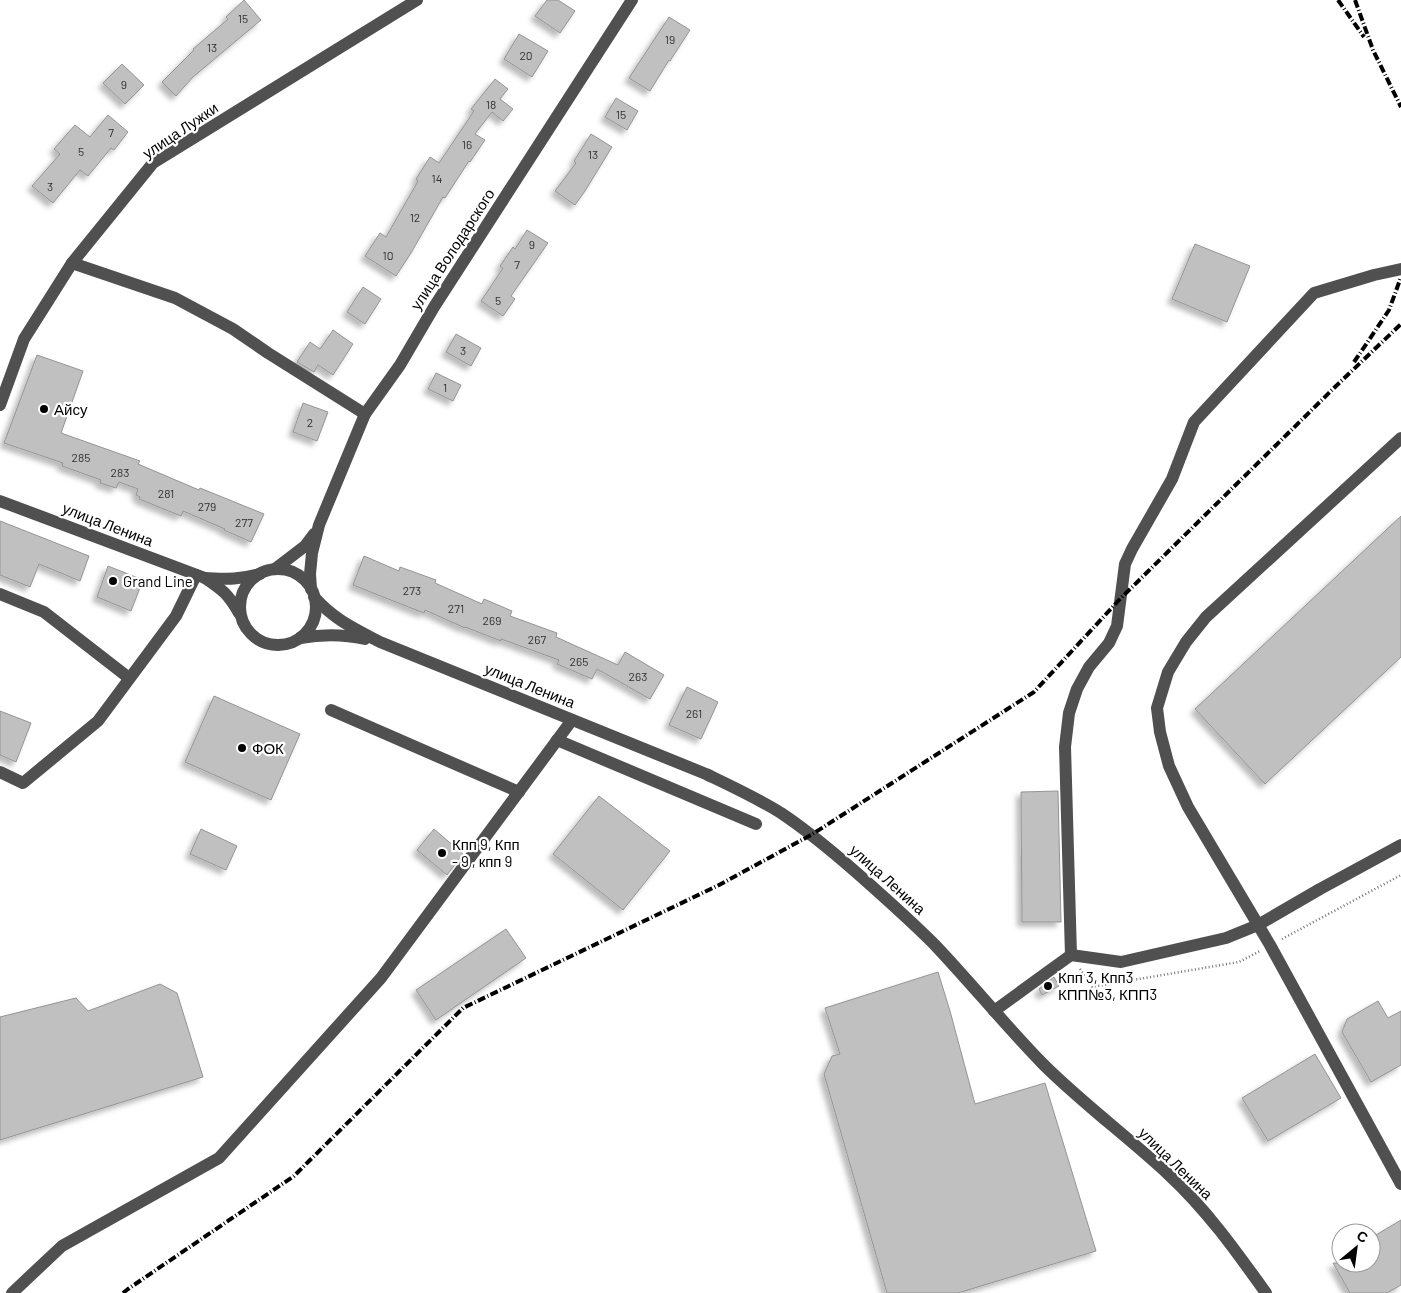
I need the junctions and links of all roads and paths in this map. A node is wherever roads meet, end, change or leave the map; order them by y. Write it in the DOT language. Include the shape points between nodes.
graph roads {
  1 [pos="417,0"];
  2 [pos="632,0"];
  3 [pos="72,263"];
  4 [pos="1401,269"];
  5 [pos="0,405"];
  6 [pos="365,414"];
  7 [pos="1401,438"];
  8 [pos="0,501"];
  9 [pos="319,525"];
  10 [pos="274,569"];
  11 [pos="260,574"];
  12 [pos="201,576"];
  13 [pos="312,593"];
  14 [pos="0,594"];
  15 [pos="240,616"];
  16 [pos="300,638"];
  17 [pos="380,642"];
  18 [pos="129,678"];
  19 [pos="331,710"];
  20 [pos="572,720"];
  21 [pos="558,740"];
  22 [pos="0,772"];
  23 [pos="519,792"];
  24 [pos="756,824"];
  25 [pos="1401,845"];
  26 [pos="1258,926"];
  27 [pos="1071,955"];
  28 [pos="994,1011"];
  29 [pos="1401,1184"];
  30 [pos="12,1293"];
  31 [pos="1266,1293"];
  1 -- 3 [label="street, улица Лужки" via="153,163"];
  2 -- 6 [label="street, улица Володарского" via="400,365"];
  3 -- 5 [label="street, улица Лужки" via="24,339"];
  3 -- 6 [label="street" via="175,298 233,329"];
  4 -- 27 [label="street" via="1314,293 1194,422 1172,479 1132,549 1125,564 1117,626 1077,689 1069,713 1065,747"];
  6 -- 9 [label="street, улица Володарского"];
  7 -- 26 [label="street" via="1206,617 1168,672 1157,708 1169,766 1188,807"];
  8 -- 12 [label="street, улица Ленина"];
  9 -- 10 [label="street" via="305,546"];
  9 -- 13 [label="street" via="312,553"];
  10 -- 11 [label="street"];
  10 -- 13 [label="street" via="296,574"];
  11 -- 12 [label="street" via="228,579"];
  11 -- 15 [label="street" via="243,592"];
  12 -- 15 [label="street" via="231,599"];
  12 -- 18 [label="street" via="176,616"];
  13 -- 16 [label="street" via="316,608 314,619"];
  13 -- 17 [label="street" via="340,621"];
  14 -- 18 [label="street" via="44,612"];
  15 -- 16 [label="street" via="245,628 265,643 289,644"];
  16 -- 17 [label="street" via="330,634"];
  17 -- 20 [label="street, улица Ленина"];
  18 -- 22 [label="street" via="98,721 23,783"];
  19 -- 23 [label="street"];
  20 -- 21 [label="street"];
  20 -- 28 [label="street, улица Ленина" via="713,778 782,814 811,834 902,912"];
  21 -- 23 [label="street"];
  21 -- 24 [label="street"];
  23 -- 30 [label="street" via="381,978 219,1158 62,1246"];
  25 -- 26 [label="street"];
  26 -- 27 [label="street" via="1226,938 1121,962"];
  26 -- 29 [label="street"];
  27 -- 28 [label="street"];
  28 -- 31 [label="street, улица Ленина" via="1061,1081 1188,1194"];
}
